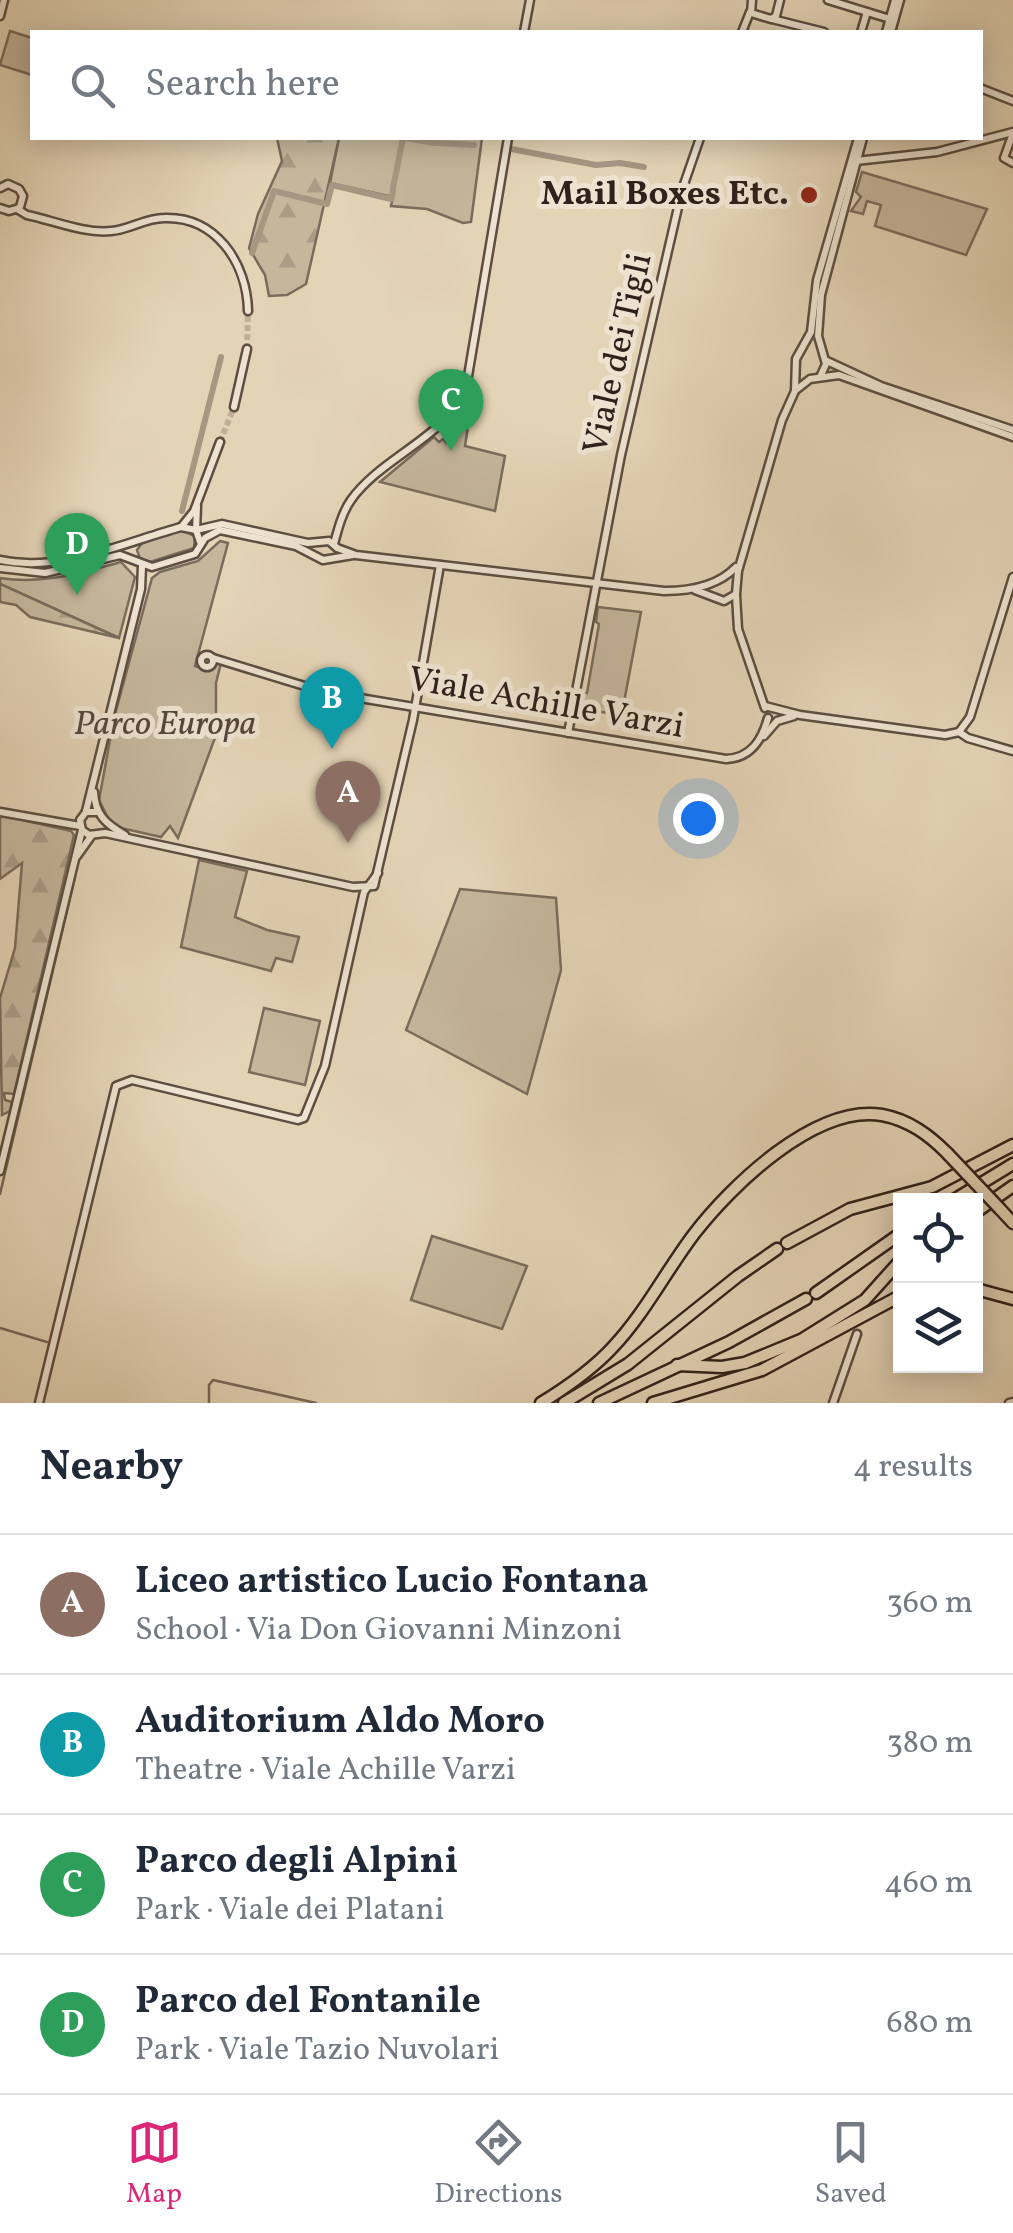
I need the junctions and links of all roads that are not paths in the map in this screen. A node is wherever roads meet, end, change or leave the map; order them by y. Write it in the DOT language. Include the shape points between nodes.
graph roads {
  1 [pos="4,0"];
  2 [pos="530,0"];
  3 [pos="752,0"];
  4 [pos="780,0"];
  5 [pos="828,0"];
  6 [pos="898,0"];
  7 [pos="750,12"];
  8 [pos="867,12"];
  9 [pos="0,16"];
  10 [pos="771,19"];
  11 [pos="890,19"];
  12 [pos="524,30"];
  13 [pos="743,30"];
  14 [pos="816,30"];
  15 [pos="862,30"];
  16 [pos="890,30"];
  17 [pos="890,30"];
  18 [pos="983,89"];
  19 [pos="1013,102"];
  20 [pos="1013,132"];
  21 [pos="508,140"];
  22 [pos="699,140"];
  23 [pos="859,140"];
  24 [pos="860,140"];
  25 [pos="983,140"];
  26 [pos="983,140"];
  27 [pos="856,161"];
  28 [pos="1013,163"];
  29 [pos="0,188"];
  30 [pos="0,208"];
  31 [pos="18,208"];
  32 [pos="248,311"];
  33 [pos="247,349"];
  34 [pos="803,350"];
  35 [pos="821,352"];
  36 [pos="826,360"];
  37 [pos="797,372"];
  38 [pos="821,376"];
  39 [pos="810,379"];
  40 [pos="796,391"];
  41 [pos="234,406"];
  42 [pos="1013,433"];
  43 [pos="220,442"];
  44 [pos="197,504"];
  45 [pos="222,524"];
  46 [pos="181,527"];
  47 [pos="196,530"];
  48 [pos="141,538"];
  49 [pos="200,545"];
  50 [pos="331,546"];
  51 [pos="318,556"];
  52 [pos="0,560"];
  53 [pos="740,562"];
  54 [pos="140,564"];
  55 [pos="440,565"];
  56 [pos="152,567"];
  57 [pos="0,568"];
  58 [pos="727,576"];
  59 [pos="144,577"];
  60 [pos="1013,577"];
  61 [pos="714,582"];
  62 [pos="736,582"];
  63 [pos="596,584"];
  64 [pos="695,590"];
  65 [pos="736,594"];
  66 [pos="715,597"];
  67 [pos="724,601"];
  68 [pos="735,613"];
  69 [pos="213,658"];
  70 [pos="765,706"];
  71 [pos="416,708"];
  72 [pos="800,714"];
  73 [pos="768,718"];
  74 [pos="778,721"];
  75 [pos="959,732"];
  76 [pos="568,733"];
  77 [pos="754,748"];
  78 [pos="1013,751"];
  79 [pos="94,786"];
  80 [pos="0,812"];
  81 [pos="96,812"];
  82 [pos="82,822"];
  83 [pos="104,822"];
  84 [pos="95,834"];
  85 [pos="140,842"];
  86 [pos="70,876"];
  87 [pos="367,887"];
  88 [pos="1013,1145"];
  89 [pos="1013,1164"];
  90 [pos="0,1171"];
  91 [pos="1013,1186"];
  92 [pos="965,1193"];
  93 [pos="983,1207"];
  94 [pos="1013,1223"];
  95 [pos="893,1239"];
  96 [pos="893,1269"];
  97 [pos="983,1290"];
  98 [pos="893,1299"];
  99 [pos="1013,1299"];
  100 [pos="858,1334"];
  101 [pos="677,1365"];
  102 [pos="39,1403"];
  103 [pos="540,1403"];
  104 [pos="564,1403"];
  105 [pos="598,1403"];
  106 [pos="653,1403"];
  107 [pos="833,1403"];
  1 -- 9 [label="street"];
  2 -- 12 [label="street"];
  3 -- 7 [label="street"];
  4 -- 10 [label="street"];
  5 -- 8 [label="street"];
  6 -- 11 [label="street"];
  6 -- 16 [label="street"];
  7 -- 10 [label="street"];
  7 -- 13 [label="street"];
  8 -- 11 [label="street"];
  8 -- 15 [label="street"];
  10 -- 14 [label="street"];
  11 -- 17 [label="street"];
  18 -- 19 [label="street"];
  20 -- 25 [label="street"];
  20 -- 28 [label="street" via="1004,158"];
  21 -- 50 [label="street" via="465,394 449,416 355,495"];
  22 -- 63 [label="street, Viale dei Tigli" via="682,190"];
  23 -- 34 [label="street"];
  24 -- 27 [label="street"];
  26 -- 27 [label="street"];
  27 -- 35 [label="street" via="820,295"];
  29 -- 31 [label="street" via="20,189"];
  30 -- 31 [label="street"];
  31 -- 32 [label="street" via="104,232 161,218 202,226 236,262"];
  33 -- 41 [label="street"];
  34 -- 35 [label="street"];
  34 -- 37 [label="street"];
  35 -- 36 [label="street"];
  36 -- 38 [label="street"];
  36 -- 42 [label="street"];
  37 -- 39 [label="street"];
  37 -- 40 [label="street"];
  38 -- 39 [label="street"];
  38 -- 42 [label="street" via="839,374"];
  39 -- 40 [label="street"];
  40 -- 53 [label="street"];
  43 -- 44 [label="street"];
  44 -- 45 [label="street"];
  44 -- 46 [label="street"];
  44 -- 47 [label="street"];
  45 -- 47 [label="street"];
  45 -- 50 [label="street"];
  46 -- 47 [label="street"];
  46 -- 48 [label="street"];
  47 -- 49 [label="street"];
  48 -- 52 [label="street" via="46,563"];
  48 -- 54 [label="street" via="135,550"];
  49 -- 51 [label="street" via="226,530"];
  49 -- 56 [label="street" via="197,552"];
  50 -- 51 [label="street" via="316,550"];
  50 -- 51 [label="street" via="326,561"];
  50 -- 55 [label="street"];
  53 -- 58 [label="street"];
  53 -- 62 [label="street"];
  54 -- 56 [label="street"];
  54 -- 57 [label="street" via="120,554 45,573"];
  54 -- 59 [label="street"];
  55 -- 63 [label="street"];
  55 -- 71 [label="street"];
  56 -- 59 [label="street"];
  58 -- 61 [label="street"];
  58 -- 62 [label="street"];
  59 -- 79 [label="street"];
  60 -- 75 [label="street" via="970,717"];
  61 -- 64 [label="street"];
  61 -- 66 [label="street"];
  62 -- 65 [label="street"];
  63 -- 64 [label="street"];
  63 -- 76 [label="street, Viale dei Tigli"];
  64 -- 66 [label="street"];
  65 -- 67 [label="street"];
  65 -- 68 [label="street"];
  66 -- 67 [label="street"];
  67 -- 68 [label="street"];
  68 -- 70 [label="street"];
  69 -- 71 [label="street, Viale Achille Varzi" via="315,690"];
  70 -- 72 [label="street"];
  70 -- 73 [label="street"];
  71 -- 76 [label="street, Viale Achille Varzi"];
  71 -- 87 [label="street" via="378,873"];
  72 -- 74 [label="street"];
  72 -- 75 [label="street"];
  73 -- 74 [label="street"];
  73 -- 77 [label="street"];
  74 -- 77 [label="street"];
  75 -- 78 [label="street"];
  76 -- 77 [label="street, Viale Achille Varzi" via="726,759"];
  79 -- 81 [label="street"];
  79 -- 82 [label="street"];
  80 -- 82 [label="street"];
  81 -- 82 [label="street"];
  81 -- 83 [label="street"];
  82 -- 84 [label="street"];
  82 -- 86 [label="street"];
  83 -- 84 [label="street"];
  83 -- 85 [label="street"];
  84 -- 85 [label="street"];
  84 -- 86 [label="street"];
  85 -- 87 [label="street"];
  86 -- 90 [label="street"];
  87 -- 102 [label="street" via="324,1066 303,1116 132,1080 116,1086"];
  88 -- 104 [label="highway" via="932,1188 850,1209 782,1246 638,1356"];
  89 -- 92 [label="highway"];
  91 -- 93 [label="highway"];
  94 -- 103 [label="highway, bridge" via="921,1130 883,1115 848,1117 804,1136 728,1194 613,1348"];
  95 -- 101 [label="highway" via="811,1296"];
  96 -- 101 [label="highway" via="864,1300 801,1340 746,1363"];
  97 -- 99 [label="highway"];
  98 -- 106 [label="highway" via="762,1370"];
  100 -- 107 [label="street"];
  101 -- 105 [label="highway"];
}
